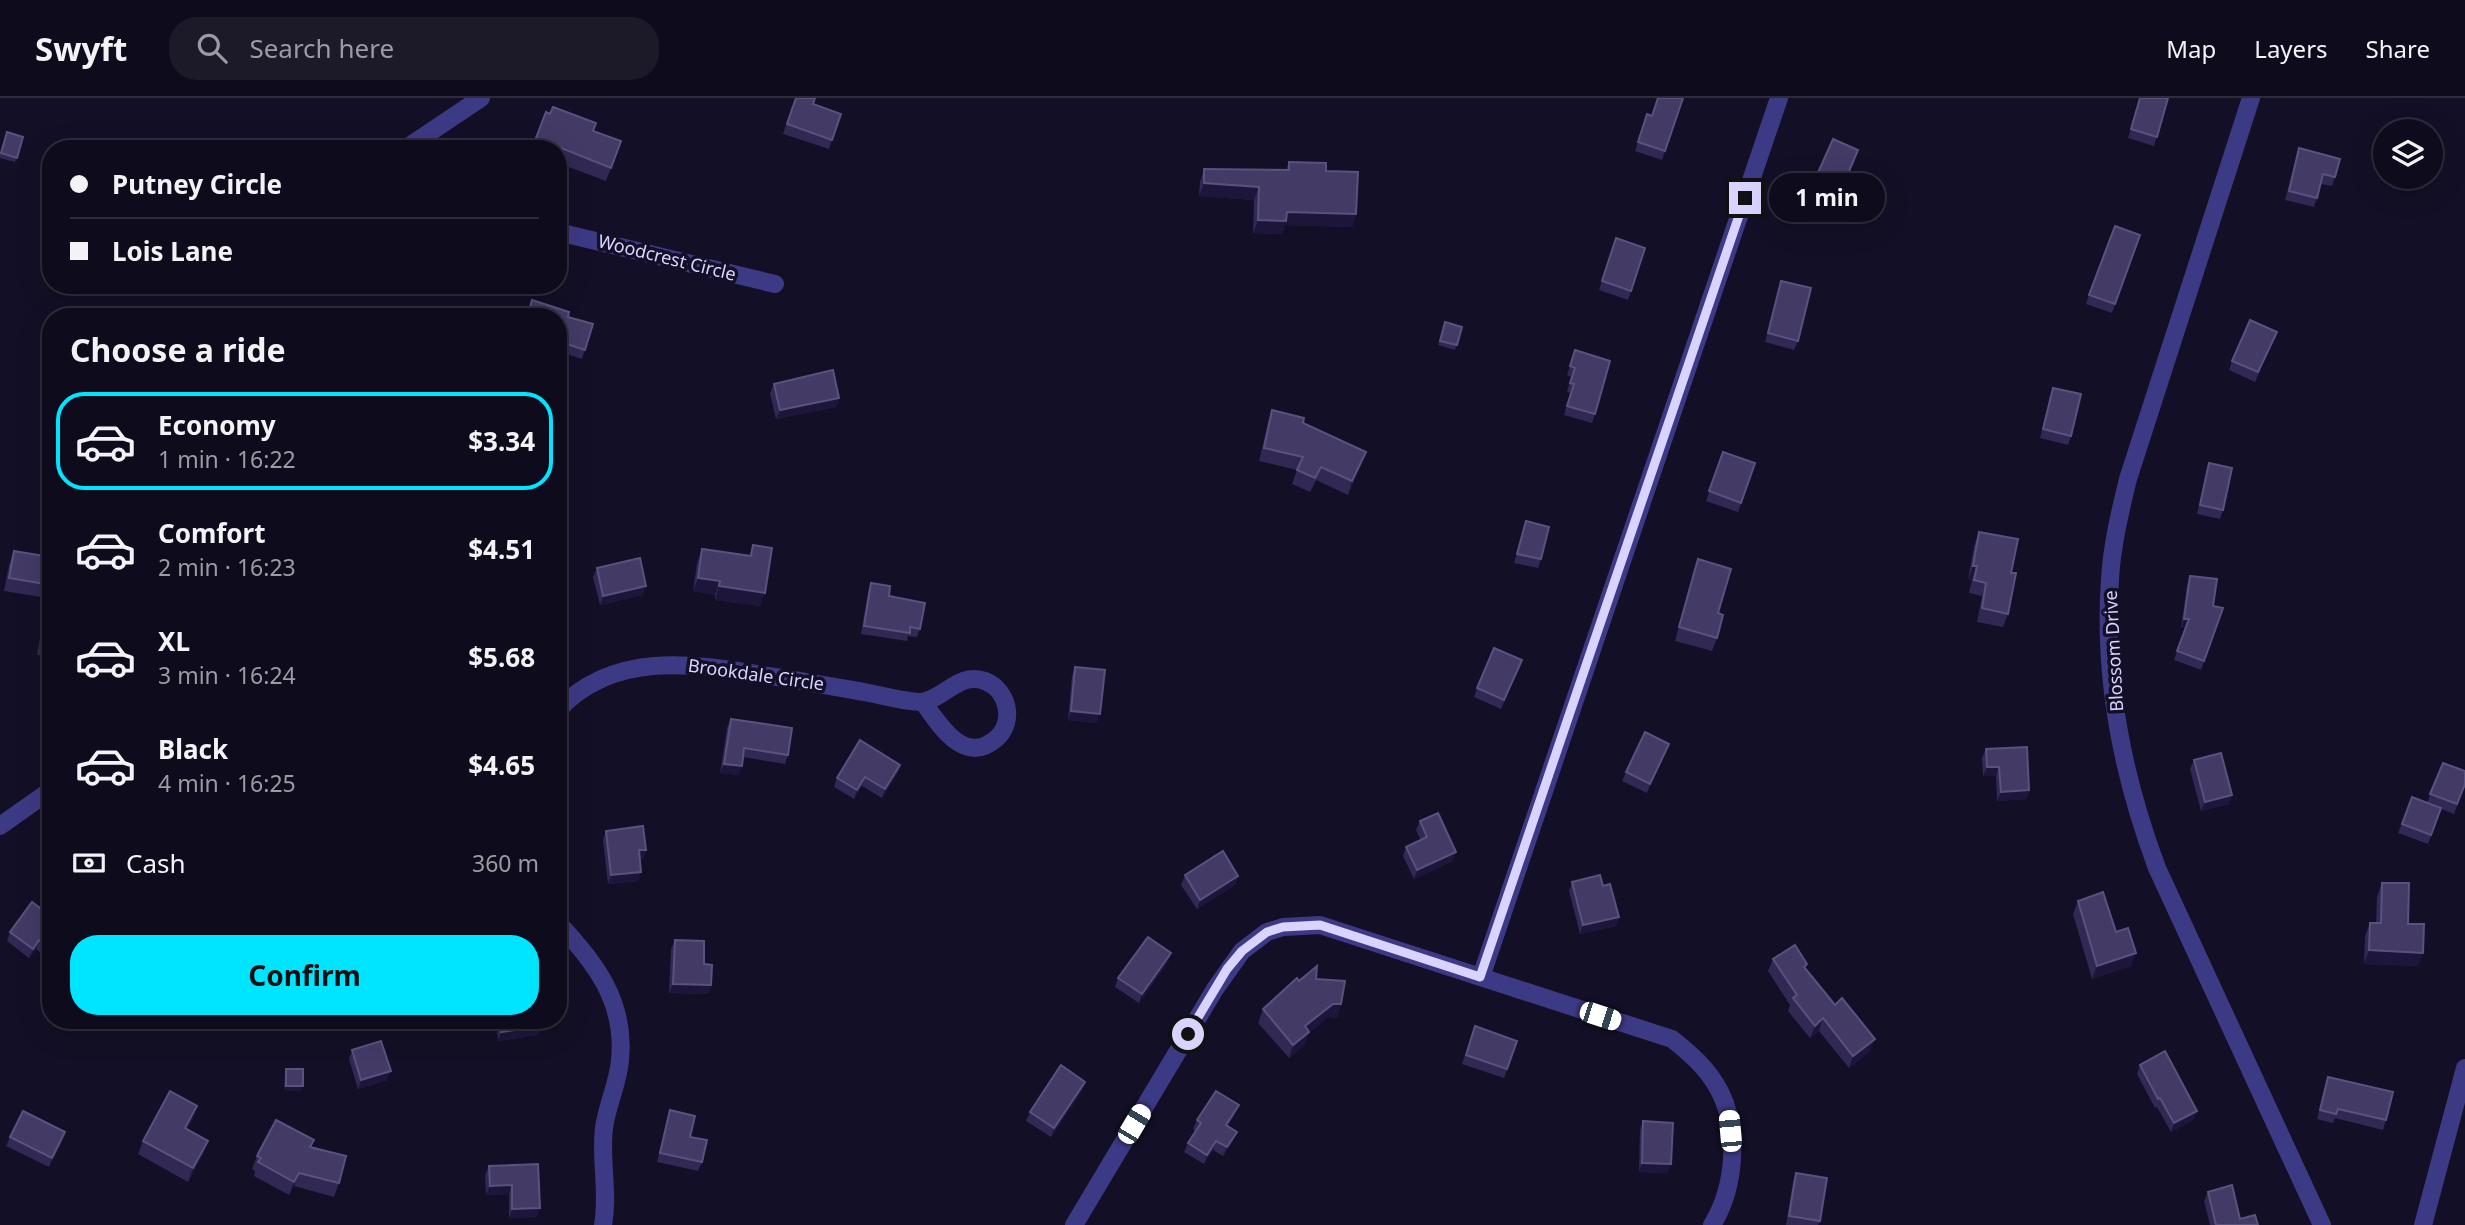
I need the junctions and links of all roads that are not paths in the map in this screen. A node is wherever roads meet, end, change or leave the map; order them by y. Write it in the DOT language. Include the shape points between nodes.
graph roads {
  1 [pos="481,98"];
  2 [pos="1779,98"];
  3 [pos="2251,98"];
  4 [pos="425,140"];
  5 [pos="567,234"];
  6 [pos="775,285"];
  7 [pos="567,701"];
  8 [pos="923,702"];
  9 [pos="42,796"];
  10 [pos="0,826"];
  11 [pos="567,933"];
  12 [pos="1480,977"];
  13 [pos="2465,1068"];
  14 [pos="603,1225"];
  15 [pos="1074,1225"];
  16 [pos="1712,1225"];
  17 [pos="2322,1225"];
  18 [pos="2423,1225"];
  1 -- 4 [label="street"];
  2 -- 12 [label="street"];
  3 -- 17 [label="street, Blossom Drive" via="2125,491 2110,579 2112,693 2139,820 2157,868"];
  5 -- 6 [label="street, Woodcrest Circle"];
  7 -- 8 [label="street, Brookdale Circle" via="617,672 667,664 713,666"];
  8 -- 8 [label="street" via="962,681 978,679 1003,696 1007,719 995,739 981,746 965,746 951,739"];
  9 -- 10 [label="street"];
  11 -- 14 [label="street" via="589,956 607,986 618,1022 620,1059 604,1126"];
  12 -- 15 [label="street" via="1320,925 1283,927 1255,939 1227,969"];
  12 -- 16 [label="street" via="1672,1040 1692,1054 1708,1072 1729,1116 1729,1180"];
  13 -- 18 [label="street"];
}
